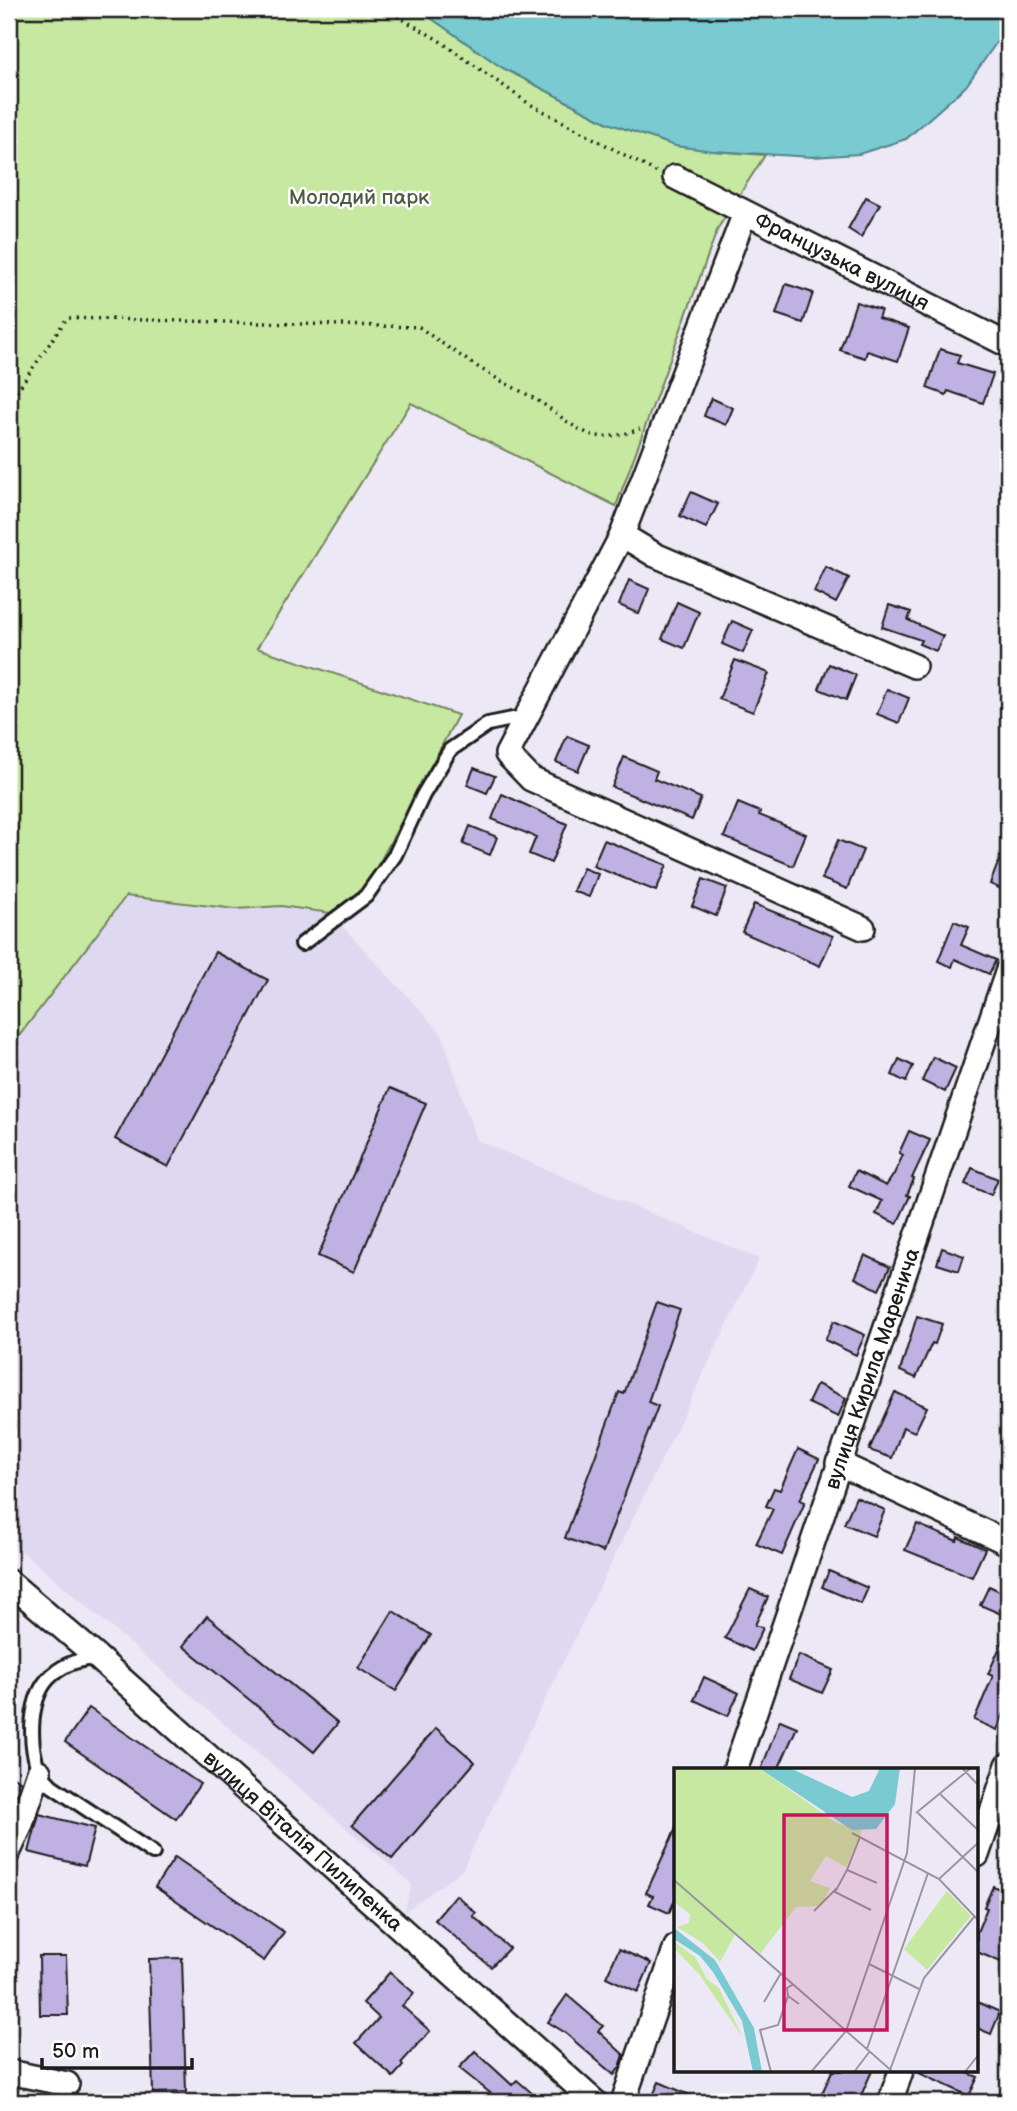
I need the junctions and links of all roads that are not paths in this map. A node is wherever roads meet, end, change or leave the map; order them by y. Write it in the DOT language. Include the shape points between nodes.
graph roads {
  1 [pos="675,177"];
  2 [pos="746,213"];
  3 [pos="1008,345"];
  4 [pos="622,535"];
  5 [pos="914,666"];
  6 [pos="527,716"];
  7 [pos="863,928"];
  8 [pos="302,944"];
  9 [pos="1008,970"];
  10 [pos="838,1463"];
  11 [pos="1008,1543"];
  12 [pos="9,1582"];
  13 [pos="97,1657"];
  14 [pos="1008,1765"];
  15 [pos="736,1768"];
  16 [pos="39,1772"];
  17 [pos="9,1850"];
  18 [pos="978,1852"];
  19 [pos="153,1853"];
  20 [pos="674,1953"];
  21 [pos="9,2072"];
  22 [pos="901,2072"];
  23 [pos="67,2084"];
  24 [pos="595,2102"];
  25 [pos="623,2102"];
  26 [pos="890,2102"];
  1 -- 2 [label="street, Французька вулиця"];
  2 -- 3 [label="street, Французька вулиця"];
  2 -- 4 [label="street"];
  4 -- 5 [label="street" via="655,555"];
  4 -- 6 [label="street"];
  6 -- 7 [label="street" via="507,754 531,779"];
  6 -- 8 [label="lane" via="488,724 450,750 395,855 366,895"];
  9 -- 10 [label="street, вулиця Кирила Маренича"];
  10 -- 11 [label="street"];
  10 -- 15 [label="street, вулиця Кирила Маренича"];
  12 -- 13 [label="street, вулиця Віталія Пилипенка"];
  13 -- 16 [label="lane" via="72,1661 50,1677 36,1700 32,1737"];
  13 -- 24 [label="street, вулиця Віталія Пилипенка"];
  14 -- 18 [label="street"];
  16 -- 17 [label="street"];
  16 -- 19 [label="lane" via="52,1786"];
  20 -- 25 [label="street"];
  21 -- 23 [label="street"];
  22 -- 26 [label="street"];
}
